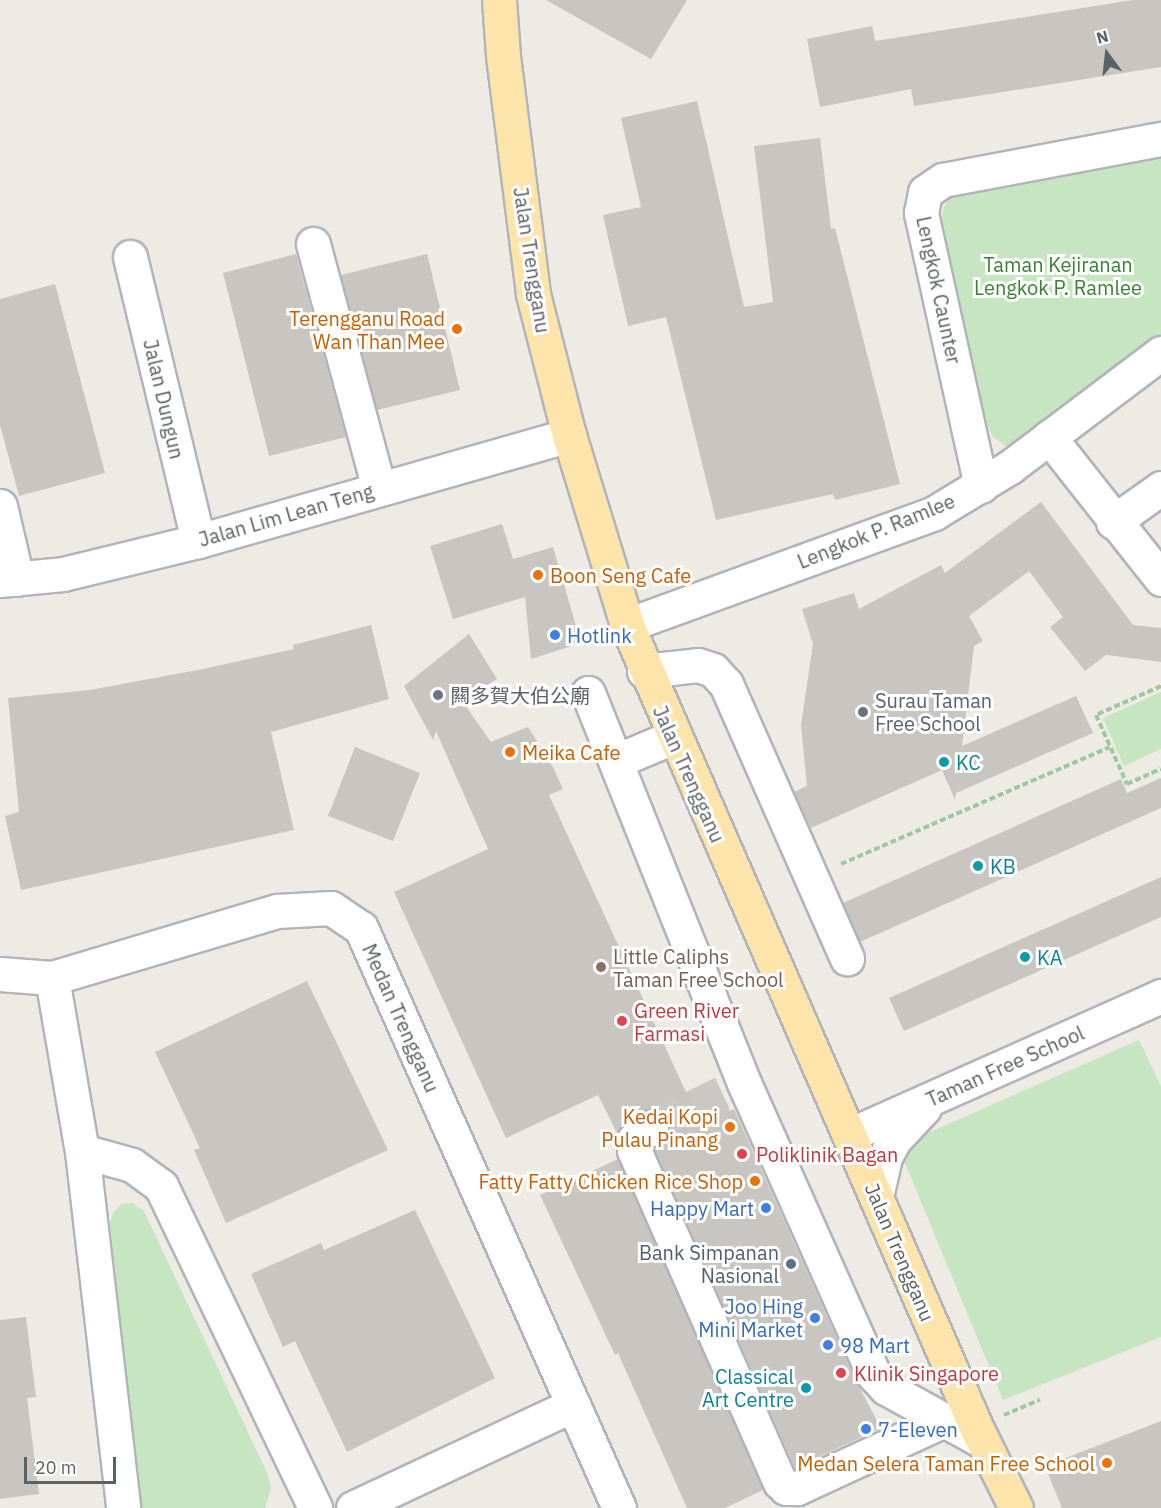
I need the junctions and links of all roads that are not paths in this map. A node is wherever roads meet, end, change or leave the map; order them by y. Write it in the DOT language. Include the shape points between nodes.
graph roads {
  1 [pos="499,0"];
  2 [pos="1161,139"];
  3 [pos="313,244"];
  4 [pos="130,257"];
  5 [pos="1161,353"];
  6 [pos="569,435"];
  7 [pos="1048,437"];
  8 [pos="981,486"];
  9 [pos="379,488"];
  10 [pos="1161,488"];
  11 [pos="0,506"];
  12 [pos="1113,522"];
  13 [pos="198,541"];
  14 [pos="1161,579"];
  15 [pos="9,580"];
  16 [pos="627,625"];
  17 [pos="644,670"];
  18 [pos="588,693"];
  19 [pos="673,737"];
  20 [pos="616,761"];
  21 [pos="847,958"];
  22 [pos="0,974"];
  23 [pos="52,978"];
  24 [pos="1161,996"];
  25 [pos="933,1098"];
  26 [pos="651,1127"];
  27 [pos="849,1135"];
  28 [pos="82,1151"];
  29 [pos="876,1197"];
  30 [pos="573,1405"];
  31 [pos="942,1421"];
  32 [pos="982,1441"];
  33 [pos="123,1508"];
  34 [pos="315,1508"];
  35 [pos="353,1508"];
  36 [pos="619,1508"];
  37 [pos="1016,1508"];
  1 -- 6 [label="main road, Jalan Trengganu" via="502,56 533,294"];
  2 -- 8 [label="street, Lengkok Caunter" via="943,180 925,192 921,213"];
  3 -- 9 [label="street"];
  4 -- 13 [label="street, Jalan Dungun"];
  5 -- 7 [label="street, Lengkok P. Ramlee"];
  6 -- 9 [label="street, Jalan Lim Lean Teng"];
  6 -- 16 [label="main road, Jalan Trengganu"];
  7 -- 8 [label="street, Lengkok P. Ramlee"];
  7 -- 12 [label="street"];
  8 -- 16 [label="street, Lengkok P. Ramlee" via="934,513"];
  9 -- 13 [label="street, Jalan Lim Lean Teng"];
  10 -- 12 [label="street"];
  11 -- 15 [label="street"];
  12 -- 14 [label="street"];
  13 -- 15 [label="street, Jalan Lim Lean Teng" via="63,574"];
  16 -- 17 [label="main road, Jalan Trengganu"];
  17 -- 19 [label="main road, Jalan Trengganu"];
  17 -- 21 [label="street" via="698,665 714,670 726,684"];
  18 -- 20 [label="street"];
  19 -- 20 [label="street"];
  19 -- 27 [label="main road, Jalan Trengganu"];
  20 -- 31 [label="street" via="733,1088 877,1380"];
  22 -- 23 [label="street, Medan Trengganu"];
  23 -- 28 [label="street"];
  23 -- 30 [label="street, Medan Trengganu" via="277,911 331,908 361,928"];
  24 -- 25 [label="street, Taman Free School"];
  25 -- 27 [label="street, Taman Free School"];
  25 -- 29 [label="street" via="894,1140 885,1157"];
  26 -- 31 [label="street" via="634,1140 634,1150 780,1482 786,1488 797,1488"];
  27 -- 29 [label="main road, Jalan Trengganu"];
  28 -- 33 [label="street"];
  28 -- 34 [label="street" via="132,1165 161,1186"];
  29 -- 32 [label="main road, Jalan Trengganu"];
  30 -- 35 [label="street"];
  30 -- 36 [label="street, Medan Trengganu"];
  31 -- 32 [label="street"];
  32 -- 37 [label="main road, Jalan Trengganu"];
}
